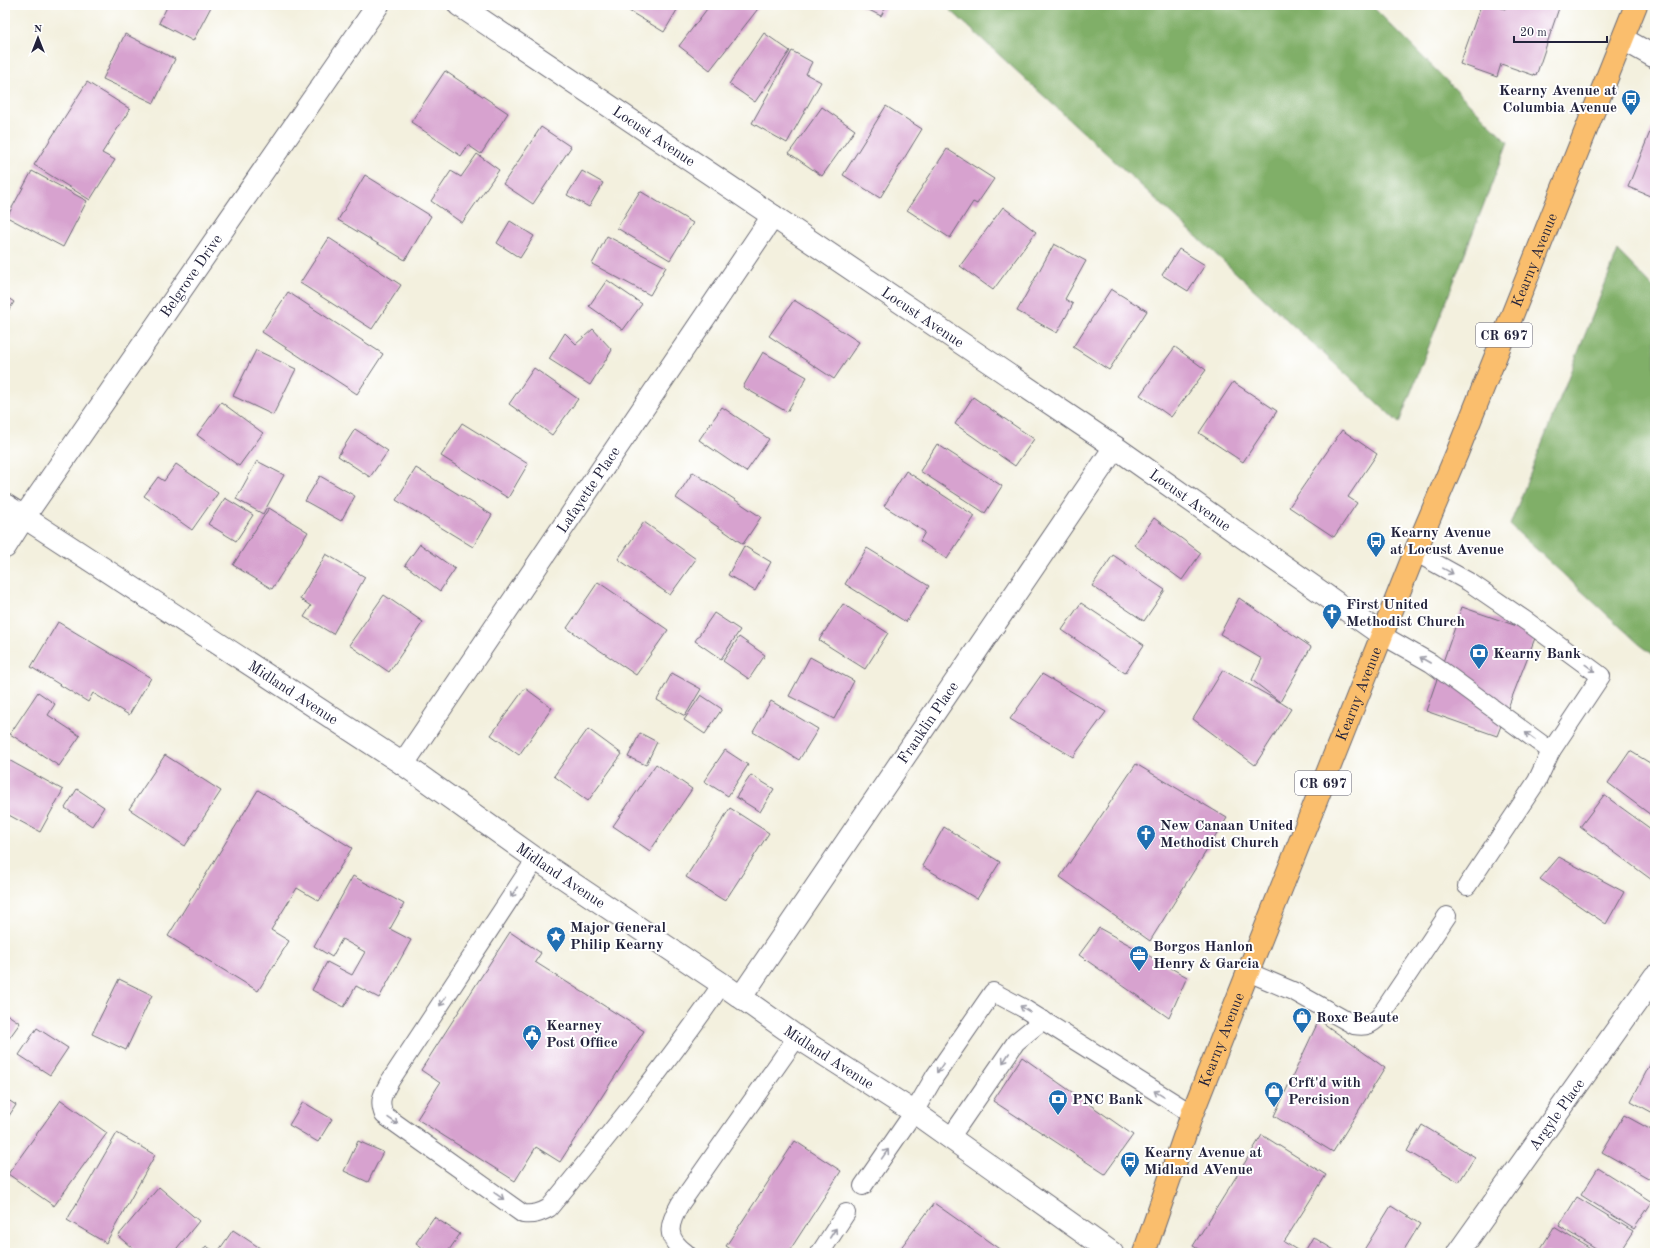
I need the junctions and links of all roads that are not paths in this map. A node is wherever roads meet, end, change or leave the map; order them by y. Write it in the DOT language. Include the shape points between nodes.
graph roads {
  1 [pos="378,5"];
  2 [pos="459,5"];
  3 [pos="1636,5"];
  4 [pos="1623,39"];
  5 [pos="1655,57"];
  6 [pos="773,216"];
  7 [pos="1115,447"];
  8 [pos="5,505"];
  9 [pos="24,517"];
  10 [pos="5,547"];
  11 [pos="1414,552"];
  12 [pos="1382,635"];
  13 [pos="1551,751"];
  14 [pos="403,764"];
  15 [pos="536,860"];
  16 [pos="1467,886"];
  17 [pos="1447,916"];
  18 [pos="1248,972"];
  19 [pos="1655,976"];
  20 [pos="722,984"];
  21 [pos="741,997"];
  22 [pos="1043,1020"];
  23 [pos="797,1037"];
  24 [pos="914,1112"];
  25 [pos="1192,1114"];
  26 [pos="950,1138"];
  27 [pos="863,1186"];
  28 [pos="846,1213"];
  29 [pos="686,1253"];
  30 [pos="820,1253"];
  31 [pos="1112,1253"];
  32 [pos="1144,1253"];
  33 [pos="1458,1253"];
  1 -- 9 [label="street, Belgrove Drive"];
  2 -- 6 [label="street, Locust Avenue"];
  3 -- 4 [label="main road, Kearny Avenue / CR 697"];
  4 -- 5 [label="street"];
  4 -- 11 [label="main road, Kearny Avenue / CR 697" via="1457,453"];
  6 -- 7 [label="street, Locust Avenue"];
  6 -- 14 [label="street, Lafayette Place"];
  7 -- 12 [label="street, Locust Avenue"];
  7 -- 21 [label="street, Franklin Place"];
  8 -- 9 [label="street, Midland Avenue"];
  9 -- 10 [label="street, Belgrove Drive"];
  9 -- 14 [label="street, Midland Avenue"];
  11 -- 12 [label="main road, Kearny Avenue / CR 697"];
  11 -- 13 [label="lane, one-way" via="1469,582 1601,676"];
  13 -- 12 [label="lane, one-way" via="1431,663"];
  12 -- 18 [label="main road, Kearny Avenue / CR 697"];
  13 -- 16 [label="lane" via="1537,781"];
  14 -- 15 [label="street, Midland Avenue"];
  15 -- 20 [label="street, Midland Avenue"];
  15 -- 20 [label="lane, one-way" via="390,1081 381,1099 384,1115 523,1214 540,1213 549,1208 609,1136 697,1021"];
  17 -- 18 [label="lane" via="1380,1016 1372,1024 1354,1026 1295,992"];
  18 -- 25 [label="main road, Kearny Avenue / CR 697"];
  19 -- 33 [label="street, Argyle Place"];
  20 -- 21 [label="street, Midland Avenue"];
  21 -- 23 [label="street, Midland Avenue"];
  22 -- 24 [label="lane, one-way" via="993,992 934,1076"];
  25 -- 22 [label="lane, one-way"];
  22 -- 26 [label="lane, one-way" via="1016,1042"];
  23 -- 24 [label="street, Midland Avenue"];
  23 -- 29 [label="lane" via="671,1220 670,1234 677,1247"];
  24 -- 26 [label="street, Midland Avenue"];
  27 -- 24 [label="lane, one-way"];
  25 -- 32 [label="main road, Kearny Avenue / CR 697"];
  26 -- 31 [label="street, Midland Avenue"];
  30 -- 28 [label="lane, one-way"];
}
